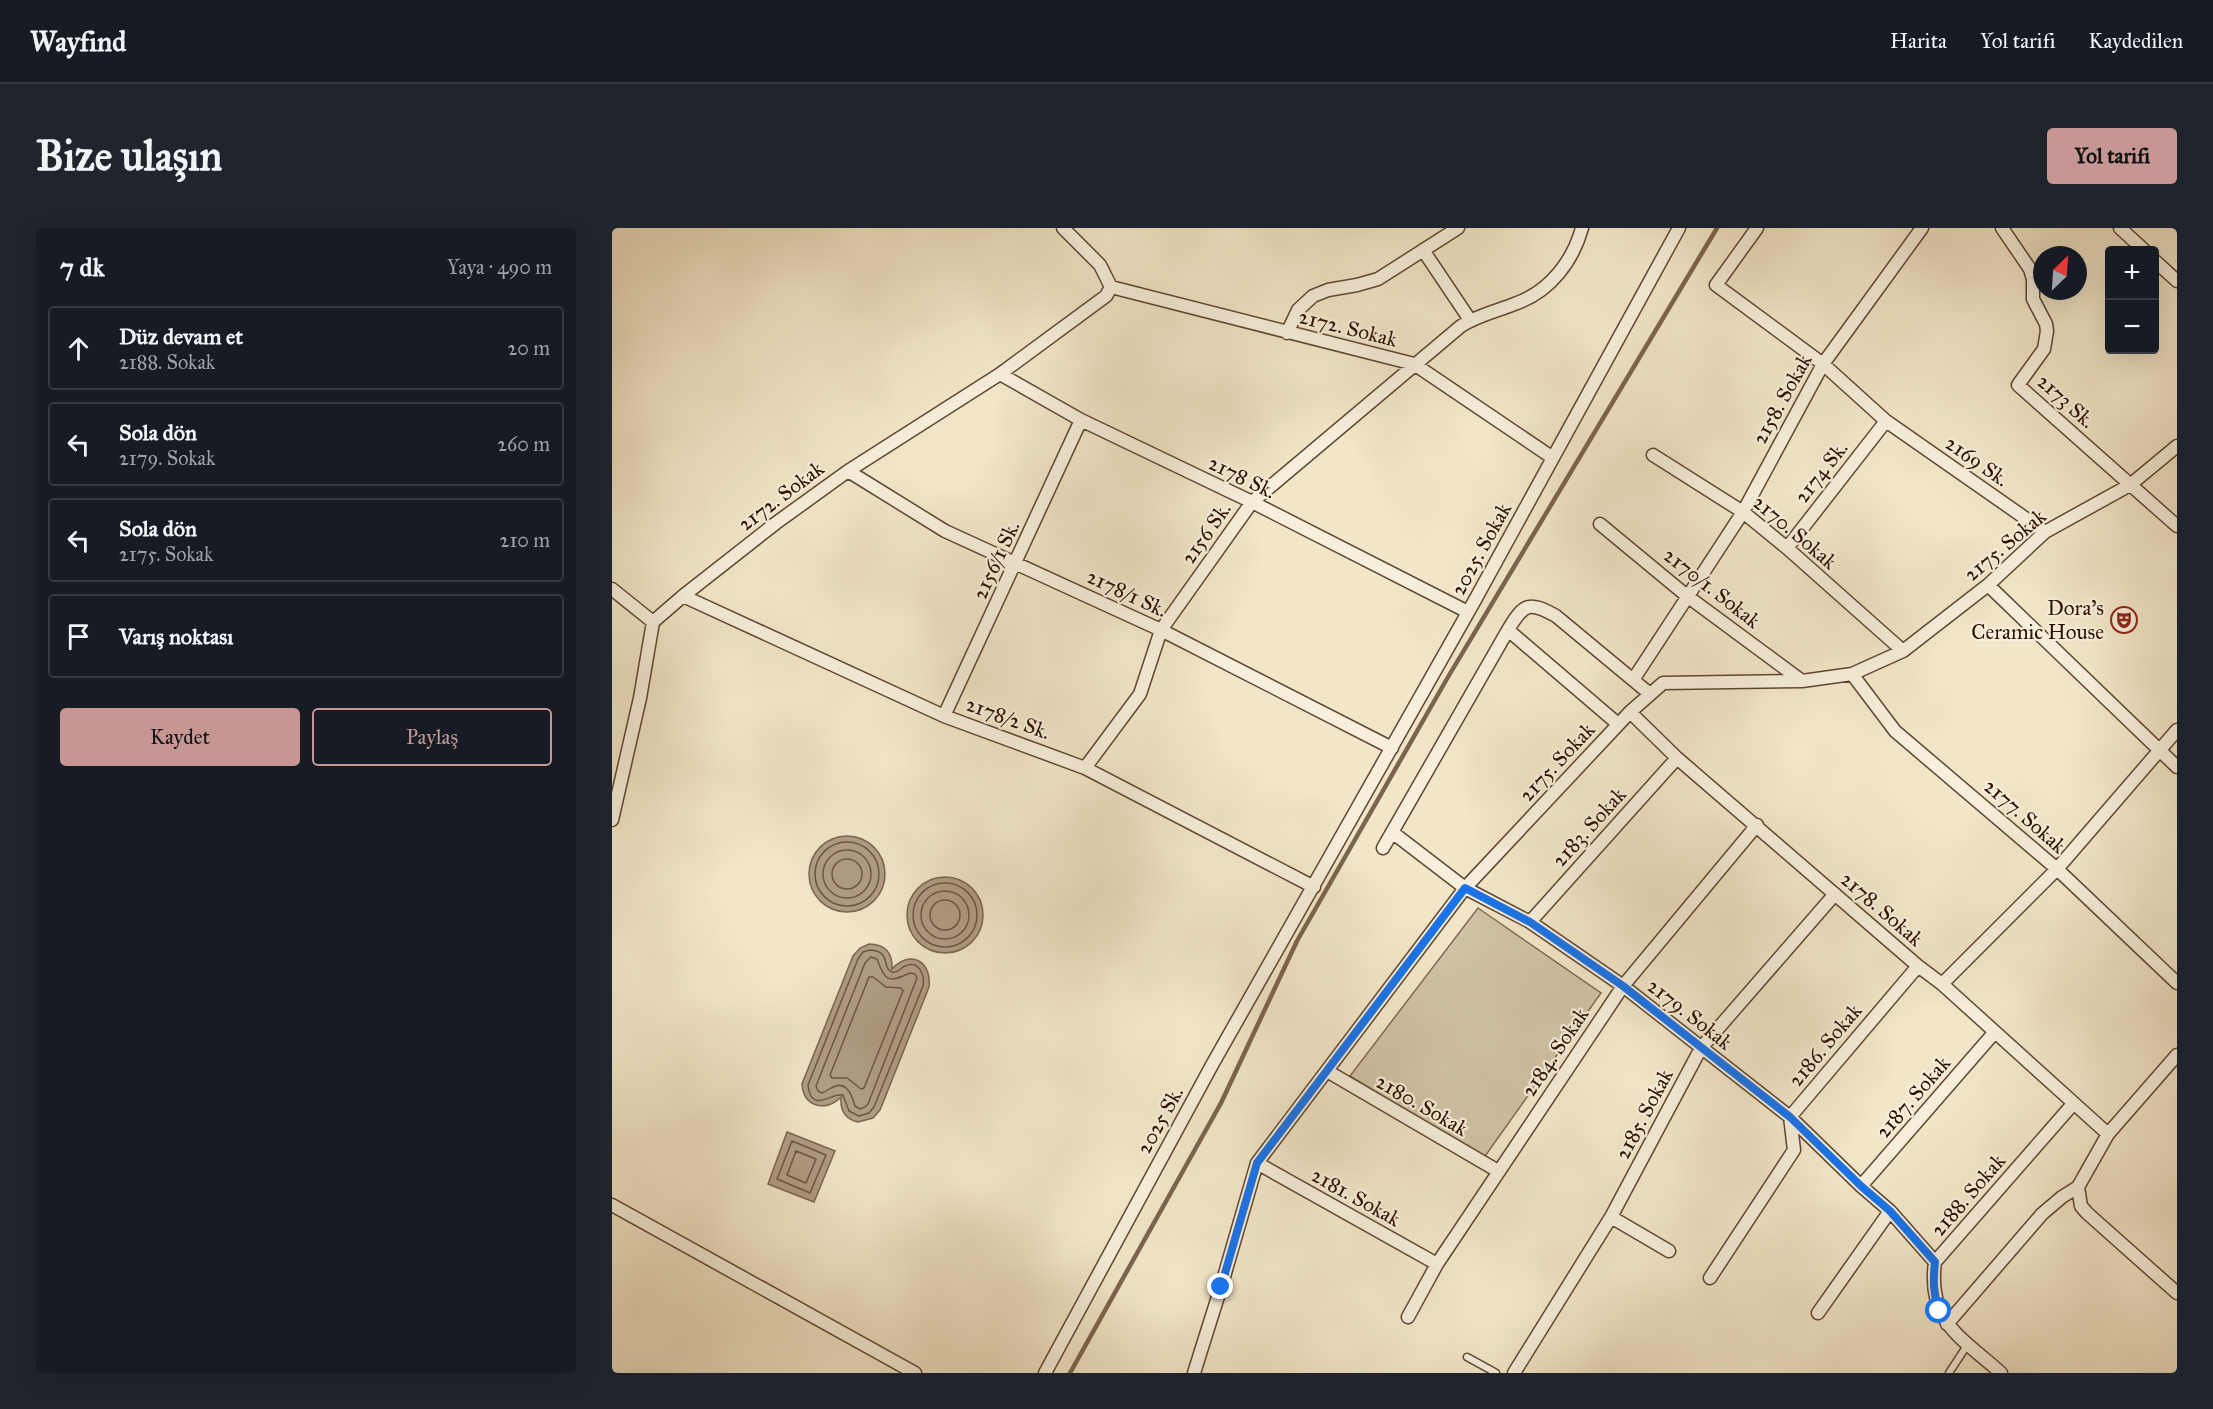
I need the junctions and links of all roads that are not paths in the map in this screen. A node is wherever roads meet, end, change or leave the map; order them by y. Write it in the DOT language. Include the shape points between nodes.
graph roads {
  1 [pos="1063,228"];
  2 [pos="1458,228"];
  3 [pos="1582,228"];
  4 [pos="1757,228"];
  5 [pos="1922,228"];
  6 [pos="2002,228"];
  7 [pos="2120,228"];
  8 [pos="1677,229"];
  9 [pos="2140,246"];
  10 [pos="1423,250"];
  11 [pos="2159,265"];
  12 [pos="2177,281"];
  13 [pos="1108,292"];
  14 [pos="1470,320"];
  15 [pos="1287,333"];
  16 [pos="1414,364"];
  17 [pos="1823,364"];
  18 [pos="1000,374"];
  19 [pos="1081,420"];
  20 [pos="1886,421"];
  21 [pos="2177,446"];
  22 [pos="1653,455"];
  23 [pos="1553,458"];
  24 [pos="848,471"];
  25 [pos="2130,485"];
  26 [pos="1252,502"];
  27 [pos="1743,512"];
  28 [pos="1600,524"];
  29 [pos="2177,526"];
  30 [pos="2045,532"];
  31 [pos="1787,548"];
  32 [pos="1016,564"];
  33 [pos="1988,585"];
  34 [pos="612,589"];
  35 [pos="683,596"];
  36 [pos="1687,596"];
  37 [pos="1468,612"];
  38 [pos="653,622"];
  39 [pos="1161,630"];
  40 [pos="1508,630"];
  41 [pos="1903,651"];
  42 [pos="1852,674"];
  43 [pos="1633,680"];
  44 [pos="1802,681"];
  45 [pos="1650,694"];
  46 [pos="1630,712"];
  47 [pos="944,716"];
  48 [pos="1618,724"];
  49 [pos="2177,730"];
  50 [pos="1392,748"];
  51 [pos="2159,751"];
  52 [pos="1677,758"];
  53 [pos="2177,767"];
  54 [pos="1085,768"];
  55 [pos="612,820"];
  56 [pos="1757,825"];
  57 [pos="1392,832"];
  58 [pos="1383,848"];
  59 [pos="2057,869"];
  60 [pos="1314,887"];
  61 [pos="1465,888"];
  62 [pos="1835,894"];
  63 [pos="1530,922"];
  64 [pos="1918,966"];
  65 [pos="2177,983"];
  66 [pos="1942,984"];
  67 [pos="1623,986"];
  68 [pos="1994,1033"];
  69 [pos="1701,1048"];
  70 [pos="2175,1062"];
  71 [pos="1327,1071"];
  72 [pos="2073,1104"];
  73 [pos="1790,1117"];
  74 [pos="2108,1134"];
  75 [pos="1257,1163"];
  76 [pos="1498,1172"];
  77 [pos="1861,1186"];
  78 [pos="2078,1187"];
  79 [pos="612,1205"];
  80 [pos="1890,1211"];
  81 [pos="1611,1217"];
  82 [pos="1669,1251"];
  83 [pos="1935,1262"];
  84 [pos="1437,1264"];
  85 [pos="1710,1278"];
  86 [pos="2177,1293"];
  87 [pos="1818,1313"];
  88 [pos="1408,1317"];
  89 [pos="1947,1324"];
  90 [pos="1969,1344"];
  91 [pos="1467,1357"];
  92 [pos="915,1373"];
  93 [pos="1045,1373"];
  94 [pos="1194,1373"];
  95 [pos="1496,1373"];
  96 [pos="1514,1373"];
  97 [pos="1949,1373"];
  98 [pos="2001,1373"];
  1 -- 13 [label="street" via="1100,265"];
  2 -- 10 [label="street"];
  3 -- 14 [label="street, 2156 Sk." via="1572,254 1551,282 1520,303"];
  4 -- 17 [label="street, 2169 Sk." via="1716,285"];
  5 -- 17 [label="street, 2158. Sokak"];
  6 -- 25 [label="street, 2173 Sk." via="2030,268 2033,299 2046,324 2046,342 2040,356 2018,385"];
  7 -- 9 [label="street"];
  8 -- 23 [label="street, 2025. Sokak"];
  10 -- 14 [label="street"];
  10 -- 15 [label="street" via="1378,279 1313,296 1298,310"];
  11 -- 12 [label="street"];
  13 -- 15 [label="street, 2172. Sokak"];
  13 -- 18 [label="street, 2172. Sokak"];
  14 -- 16 [label="street, 2156 Sk."];
  15 -- 16 [label="street, 2172. Sokak"];
  16 -- 23 [label="street, 2172. Sokak"];
  16 -- 26 [label="street, 2156 Sk."];
  17 -- 20 [label="street, 2169 Sk."];
  17 -- 27 [label="street, 2158. Sokak"];
  18 -- 19 [label="street, 2178 Sk."];
  18 -- 24 [label="street, 2172. Sokak"];
  19 -- 26 [label="street, 2178 Sk."];
  19 -- 32 [label="street, 2156/1 Sk."];
  20 -- 30 [label="street, 2169 Sk."];
  20 -- 31 [label="street, 2174 Sk."];
  21 -- 25 [label="street, 2175. Sokak"];
  22 -- 27 [label="street, 2170. Sokak"];
  23 -- 37 [label="street, 2025. Sokak"];
  24 -- 32 [label="street, 2178/1 Sk." via="945,531"];
  24 -- 35 [label="street, 2172. Sokak"];
  25 -- 29 [label="street"];
  25 -- 30 [label="street, 2175. Sokak"];
  26 -- 37 [label="street, 2178 Sk."];
  26 -- 39 [label="street, 2156 Sk."];
  27 -- 31 [label="street, 2170. Sokak"];
  27 -- 36 [label="street, 2158. Sokak"];
  28 -- 36 [label="street, 2170/1. Sokak"];
  30 -- 33 [label="street, 2175. Sokak"];
  31 -- 41 [label="street, 2170. Sokak"];
  32 -- 39 [label="street, 2178/1 Sk."];
  32 -- 47 [label="street, 2156/1 Sk."];
  33 -- 41 [label="street, 2175. Sokak"];
  33 -- 51 [label="street"];
  34 -- 38 [label="street"];
  35 -- 38 [label="street, 2172. Sokak"];
  35 -- 47 [label="street, 2178/2 Sk."];
  36 -- 43 [label="street, 2158. Sokak"];
  36 -- 44 [label="street, 2170/1. Sokak"];
  37 -- 50 [label="street, 2025. Sokak"];
  38 -- 55 [label="street"];
  39 -- 50 [label="street, 2178/1 Sk."];
  39 -- 54 [label="street, 2156 Sk." via="1140,694"];
  40 -- 43 [label="street" via="1524,608 1539,607 1556,616"];
  40 -- 48 [label="street"];
  40 -- 57 [label="street"];
  41 -- 42 [label="street, 2175. Sokak"];
  42 -- 44 [label="street, 2175. Sokak"];
  42 -- 59 [label="street, 2177. Sokak" via="1895,731"];
  43 -- 45 [label="street"];
  44 -- 45 [label="street, 2175. Sokak" via="1663,683"];
  45 -- 46 [label="street, 2175. Sokak"];
  46 -- 48 [label="street, 2175. Sokak"];
  46 -- 52 [label="street, 2178. Sokak"];
  47 -- 54 [label="street, 2178/2 Sk."];
  48 -- 61 [label="street, 2175. Sokak"];
  49 -- 51 [label="street"];
  50 -- 60 [label="street, 2025. Sokak"];
  51 -- 53 [label="street"];
  51 -- 59 [label="street"];
  52 -- 56 [label="street, 2178. Sokak"];
  52 -- 63 [label="street, 2183. Sokak"];
  54 -- 60 [label="street, 2178/2 Sk."];
  56 -- 62 [label="street, 2178. Sokak"];
  56 -- 67 [label="street, 2184. Sokak"];
  57 -- 58 [label="street"];
  57 -- 61 [label="street, 2179. Sokak"];
  59 -- 65 [label="street, 2177. Sokak"];
  59 -- 66 [label="street"];
  60 -- 93 [label="street, 2025 Sk." via="1212,1065"];
  61 -- 63 [label="street, 2179. Sokak"];
  61 -- 71 [label="street, 2175. Sokak"];
  62 -- 64 [label="street, 2178. Sokak"];
  62 -- 69 [label="street, 2185. Sokak"];
  63 -- 67 [label="street, 2179. Sokak"];
  64 -- 66 [label="street, 2178. Sokak"];
  64 -- 73 [label="street, 2186. Sokak"];
  66 -- 68 [label="street, 2178. Sokak"];
  67 -- 69 [label="street, 2179. Sokak"];
  67 -- 76 [label="street, 2184. Sokak"];
  68 -- 72 [label="street, 2178. Sokak"];
  68 -- 77 [label="street, 2187. Sokak"];
  69 -- 73 [label="street, 2179. Sokak"];
  69 -- 81 [label="street, 2185. Sokak"];
  70 -- 74 [label="street"];
  71 -- 75 [label="street, 2175. Sokak"];
  71 -- 76 [label="street, 2180. Sokak"];
  72 -- 74 [label="street, 2178. Sokak"];
  72 -- 83 [label="street, 2188. Sokak"];
  73 -- 77 [label="street, 2179. Sokak"];
  73 -- 85 [label="street, 2186. Sokak" via="1794,1149"];
  74 -- 78 [label="street"];
  75 -- 84 [label="street, 2181. Sokak"];
  75 -- 94 [label="street, 2175. Sokak"];
  76 -- 84 [label="street, 2184. Sokak"];
  77 -- 80 [label="street, 2179. Sokak"];
  78 -- 86 [label="street" via="2081,1206 2087,1213"];
  78 -- 89 [label="street" via="2042,1214"];
  79 -- 92 [label="street"];
  80 -- 83 [label="street, 2179. Sokak"];
  80 -- 87 [label="street"];
  81 -- 82 [label="street"];
  81 -- 96 [label="street, 2185. Sokak"];
  83 -- 89 [label="street, 2188. Sokak" via="1935,1298"];
  84 -- 88 [label="street, 2184. Sokak"];
  89 -- 90 [label="street"];
  90 -- 97 [label="lane"];
  90 -- 98 [label="street"];
  91 -- 95 [label="lane"];
}
